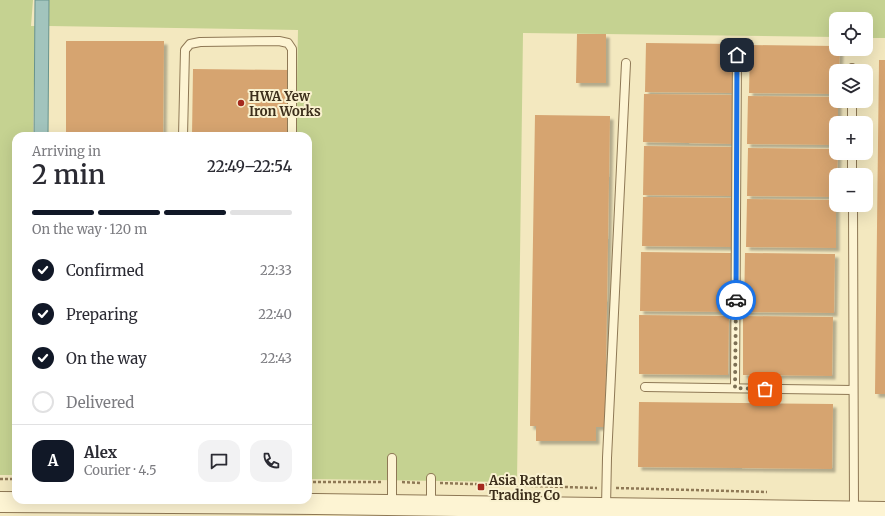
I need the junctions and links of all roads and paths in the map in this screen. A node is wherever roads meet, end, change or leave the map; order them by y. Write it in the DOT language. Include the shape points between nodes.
graph roads {
  1 [pos="737,55"];
  2 [pos="626,63"];
  3 [pos="183,132"];
  4 [pos="292,132"];
  5 [pos="853,212"];
  6 [pos="645,387"];
  7 [pos="735,388"];
  8 [pos="853,390"];
  9 [pos="392,458"];
  10 [pos="0,479"];
  11 [pos="12,479"];
  12 [pos="431,481"];
  13 [pos="312,482"];
  14 [pos="392,482"];
  15 [pos="606,488"];
  16 [pos="774,492"];
  17 [pos="0,502"];
  18 [pos="12,502"];
  19 [pos="312,503"];
  20 [pos="392,505"];
  21 [pos="431,506"];
  22 [pos="612,511"];
  23 [pos="854,512"];
  24 [pos="885,512"];
  25 [pos="726,513"];
  1 -- 7 [label="lane"];
  2 -- 15 [label="lane"];
  3 -- 4 [label="lane" via="185,50 190,44 279,41 288,43 292,49"];
  5 -- 8 [label="lane"];
  6 -- 7 [label="lane"];
  7 -- 8 [label="lane"];
  8 -- 23 [label="lane"];
  9 -- 14 [label="lane"];
  10 -- 11 [label="path"];
  12 -- 14 [label="path"];
  12 -- 15 [label="path"];
  12 -- 21 [label="lane"];
  13 -- 14 [label="path"];
  14 -- 20 [label="lane"];
  15 -- 16 [label="path"];
  15 -- 22 [label="lane"];
  17 -- 18 [label="street"];
  19 -- 20 [label="street"];
  20 -- 21 [label="street"];
  21 -- 22 [label="street"];
  22 -- 25 [label="street"];
  23 -- 24 [label="street"];
  23 -- 25 [label="street"];
}
